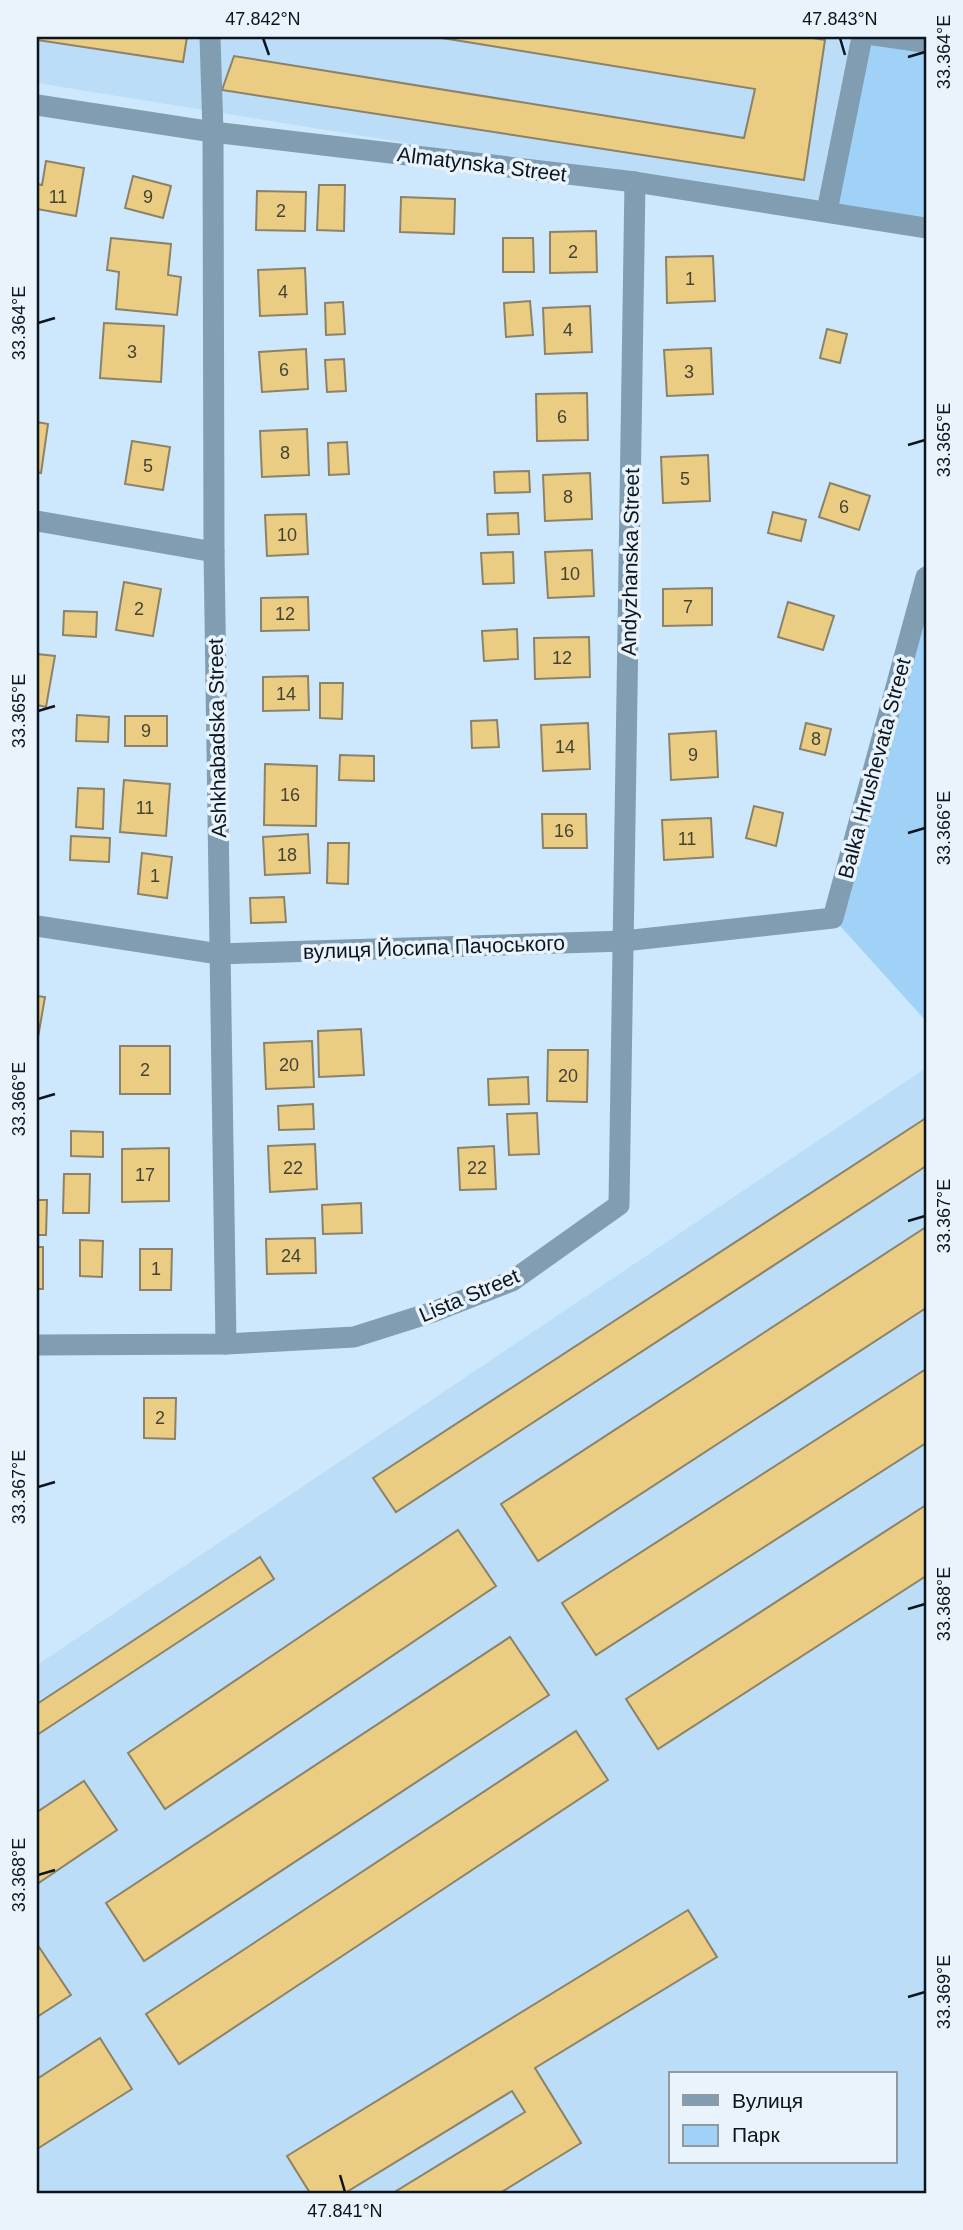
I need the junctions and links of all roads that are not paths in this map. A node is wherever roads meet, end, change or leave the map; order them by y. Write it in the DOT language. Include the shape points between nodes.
graph roads {
  1 [pos="210,37"];
  2 [pos="862,37"];
  3 [pos="870,37"];
  4 [pos="926,46"];
  5 [pos="37,105"];
  6 [pos="214,132"];
  7 [pos="635,182"];
  8 [pos="827,211"];
  9 [pos="926,228"];
  10 [pos="37,521"];
  11 [pos="214,552"];
  12 [pos="926,577"];
  13 [pos="833,918"];
  14 [pos="37,926"];
  15 [pos="624,941"];
  16 [pos="219,954"];
  17 [pos="226,1344"];
  18 [pos="37,1345"];
  1 -- 6 [label="street, Ashkhabadska Street"];
  2 -- 8 [label="street"];
  3 -- 4 [label="lane"];
  5 -- 6 [label="street, Almatynska Street"];
  6 -- 7 [label="street, Almatynska Street"];
  6 -- 11 [label="street, Ashkhabadska Street"];
  7 -- 8 [label="street, Almatynska Street"];
  7 -- 15 [label="street, Andyzhanska Street"];
  8 -- 9 [label="street, Almatynska Street"];
  10 -- 11 [label="street"];
  11 -- 16 [label="street, Ashkhabadska Street"];
  12 -- 13 [label="street, Balka Hrushevata Street"];
  13 -- 15 [label="street, вулиця Йосипа Пачоського"];
  14 -- 16 [label="street, вулиця Йосипа Пачоського"];
  15 -- 16 [label="street, вулиця Йосипа Пачоського"];
  15 -- 17 [label="street, Lista Street" via="620,1205 512,1281 433,1312 354,1336"];
  16 -- 17 [label="street, Ashkhabadska Street"];
  17 -- 18 [label="street, Lista Street"];
}
